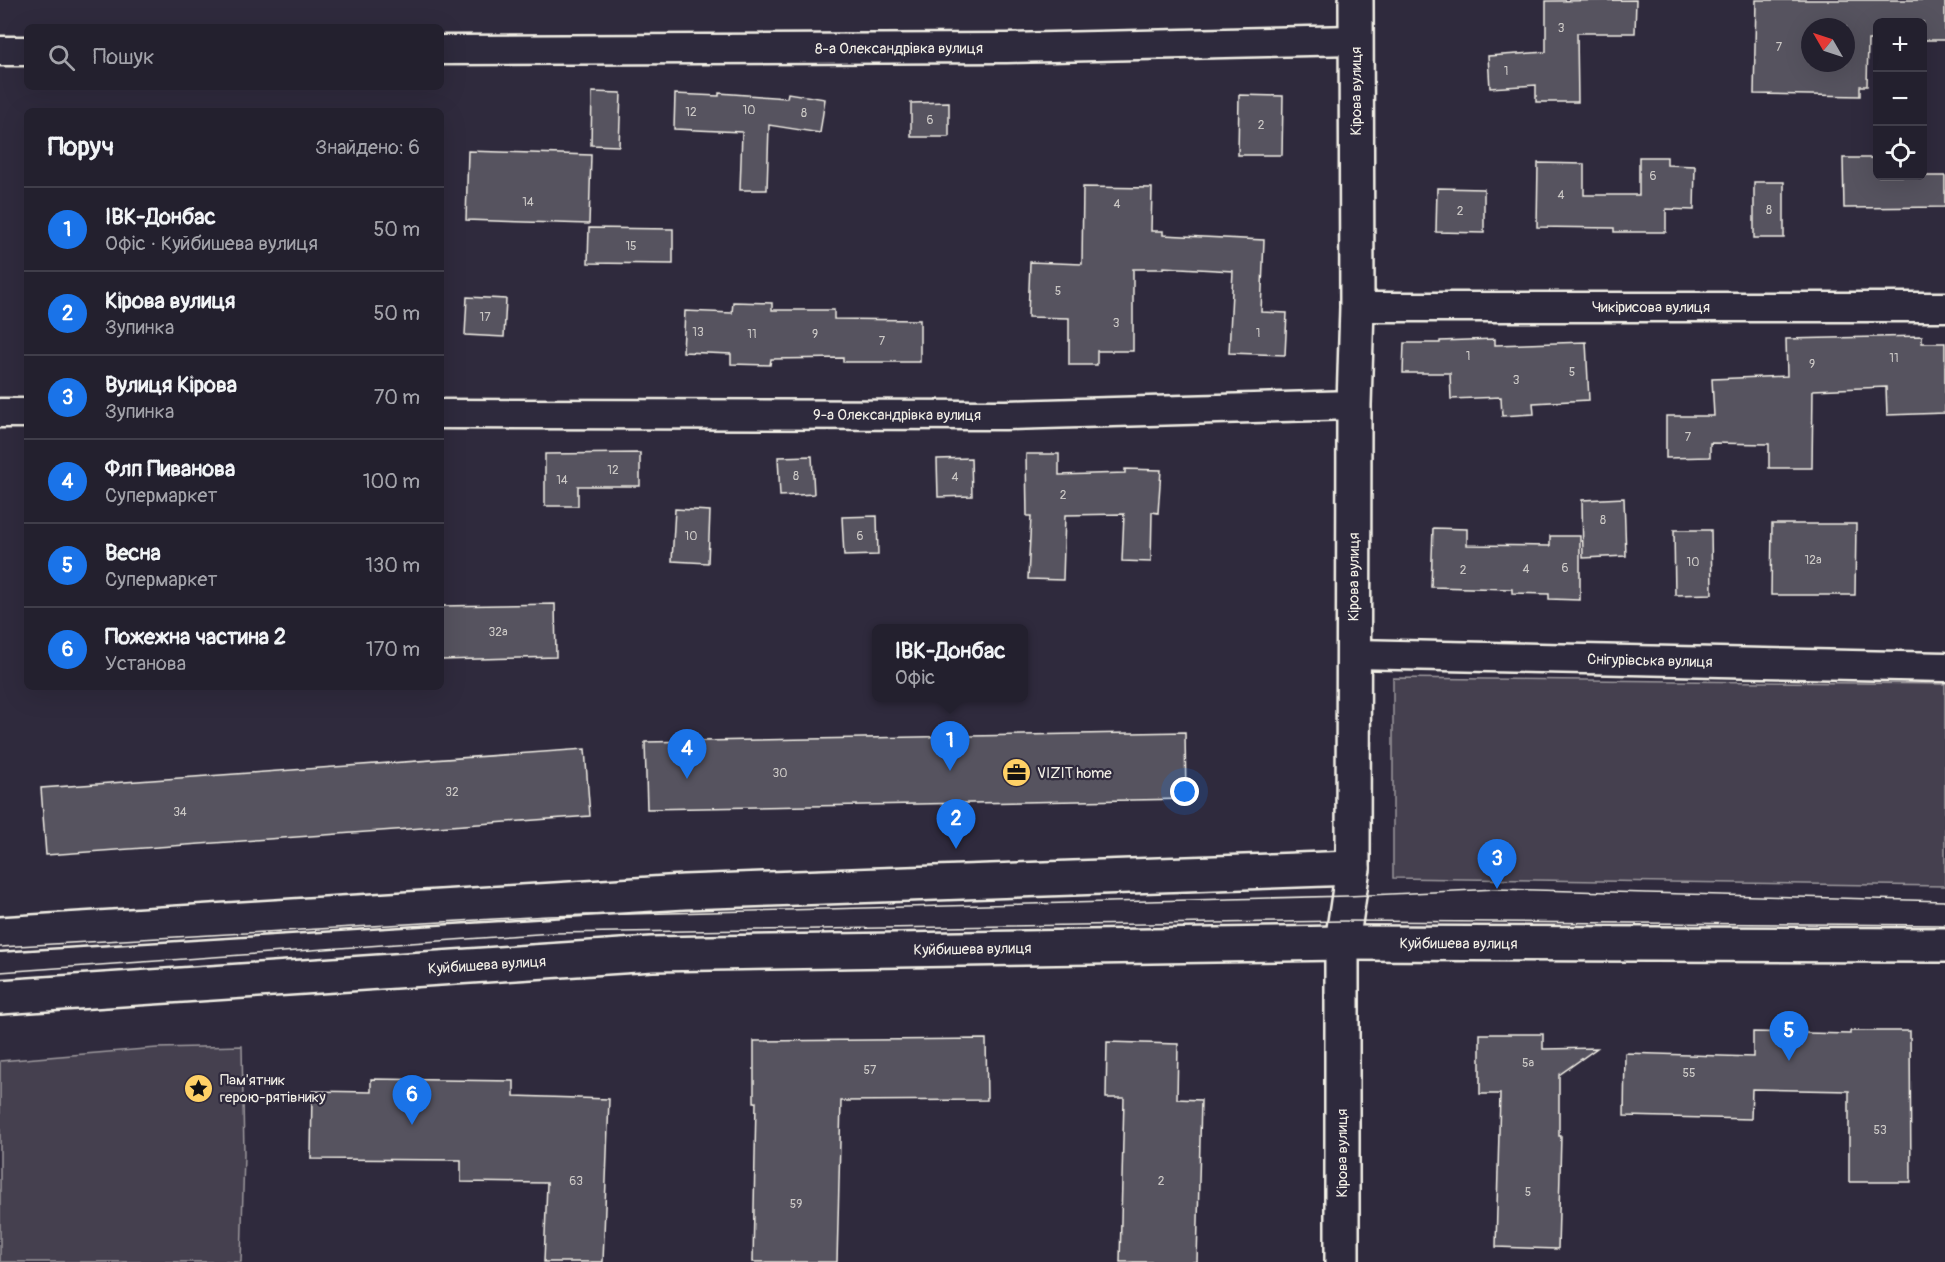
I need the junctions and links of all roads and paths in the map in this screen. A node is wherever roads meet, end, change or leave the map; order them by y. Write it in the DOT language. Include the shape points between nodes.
graph roads {
  1 [pos="1356,0"];
  2 [pos="1355,40"];
  3 [pos="444,50"];
  4 [pos="0,51"];
  5 [pos="24,51"];
  6 [pos="1357,307"];
  7 [pos="1945,307"];
  8 [pos="1354,405"];
  9 [pos="0,413"];
  10 [pos="24,413"];
  11 [pos="444,414"];
  12 [pos="1354,654"];
  13 [pos="1945,667"];
  14 [pos="1353,868"];
  15 [pos="0,934"];
  16 [pos="1342,943"];
  17 [pos="1945,945"];
  18 [pos="0,997"];
  19 [pos="1342,1262"];
  1 -- 2 [label="main road, Кірова вулиця"];
  2 -- 3 [label="street, 8-а Олександрівка вулиця" via="995,48"];
  2 -- 6 [label="main road, Кірова вулиця"];
  4 -- 5 [label="street"];
  6 -- 7 [label="street, Чикірисова вулиця"];
  6 -- 8 [label="main road, Кірова вулиця"];
  8 -- 11 [label="street, 9-а Олександрівка вулиця" via="1005,415"];
  8 -- 12 [label="main road, Кірова вулиця"];
  9 -- 10 [label="street"];
  12 -- 13 [label="street, Снігурівська вулиця"];
  12 -- 14 [label="main road, Кірова вулиця"];
  14 -- 15 [label="main road" via="684,892"];
  14 -- 16 [label="main road, Кірова вулиця"];
  16 -- 17 [label="main road, Куйбишева вулиця"];
  16 -- 18 [label="main road, Куйбишева вулиця" via="652,954"];
  16 -- 19 [label="main road, Кірова вулиця"];
}
